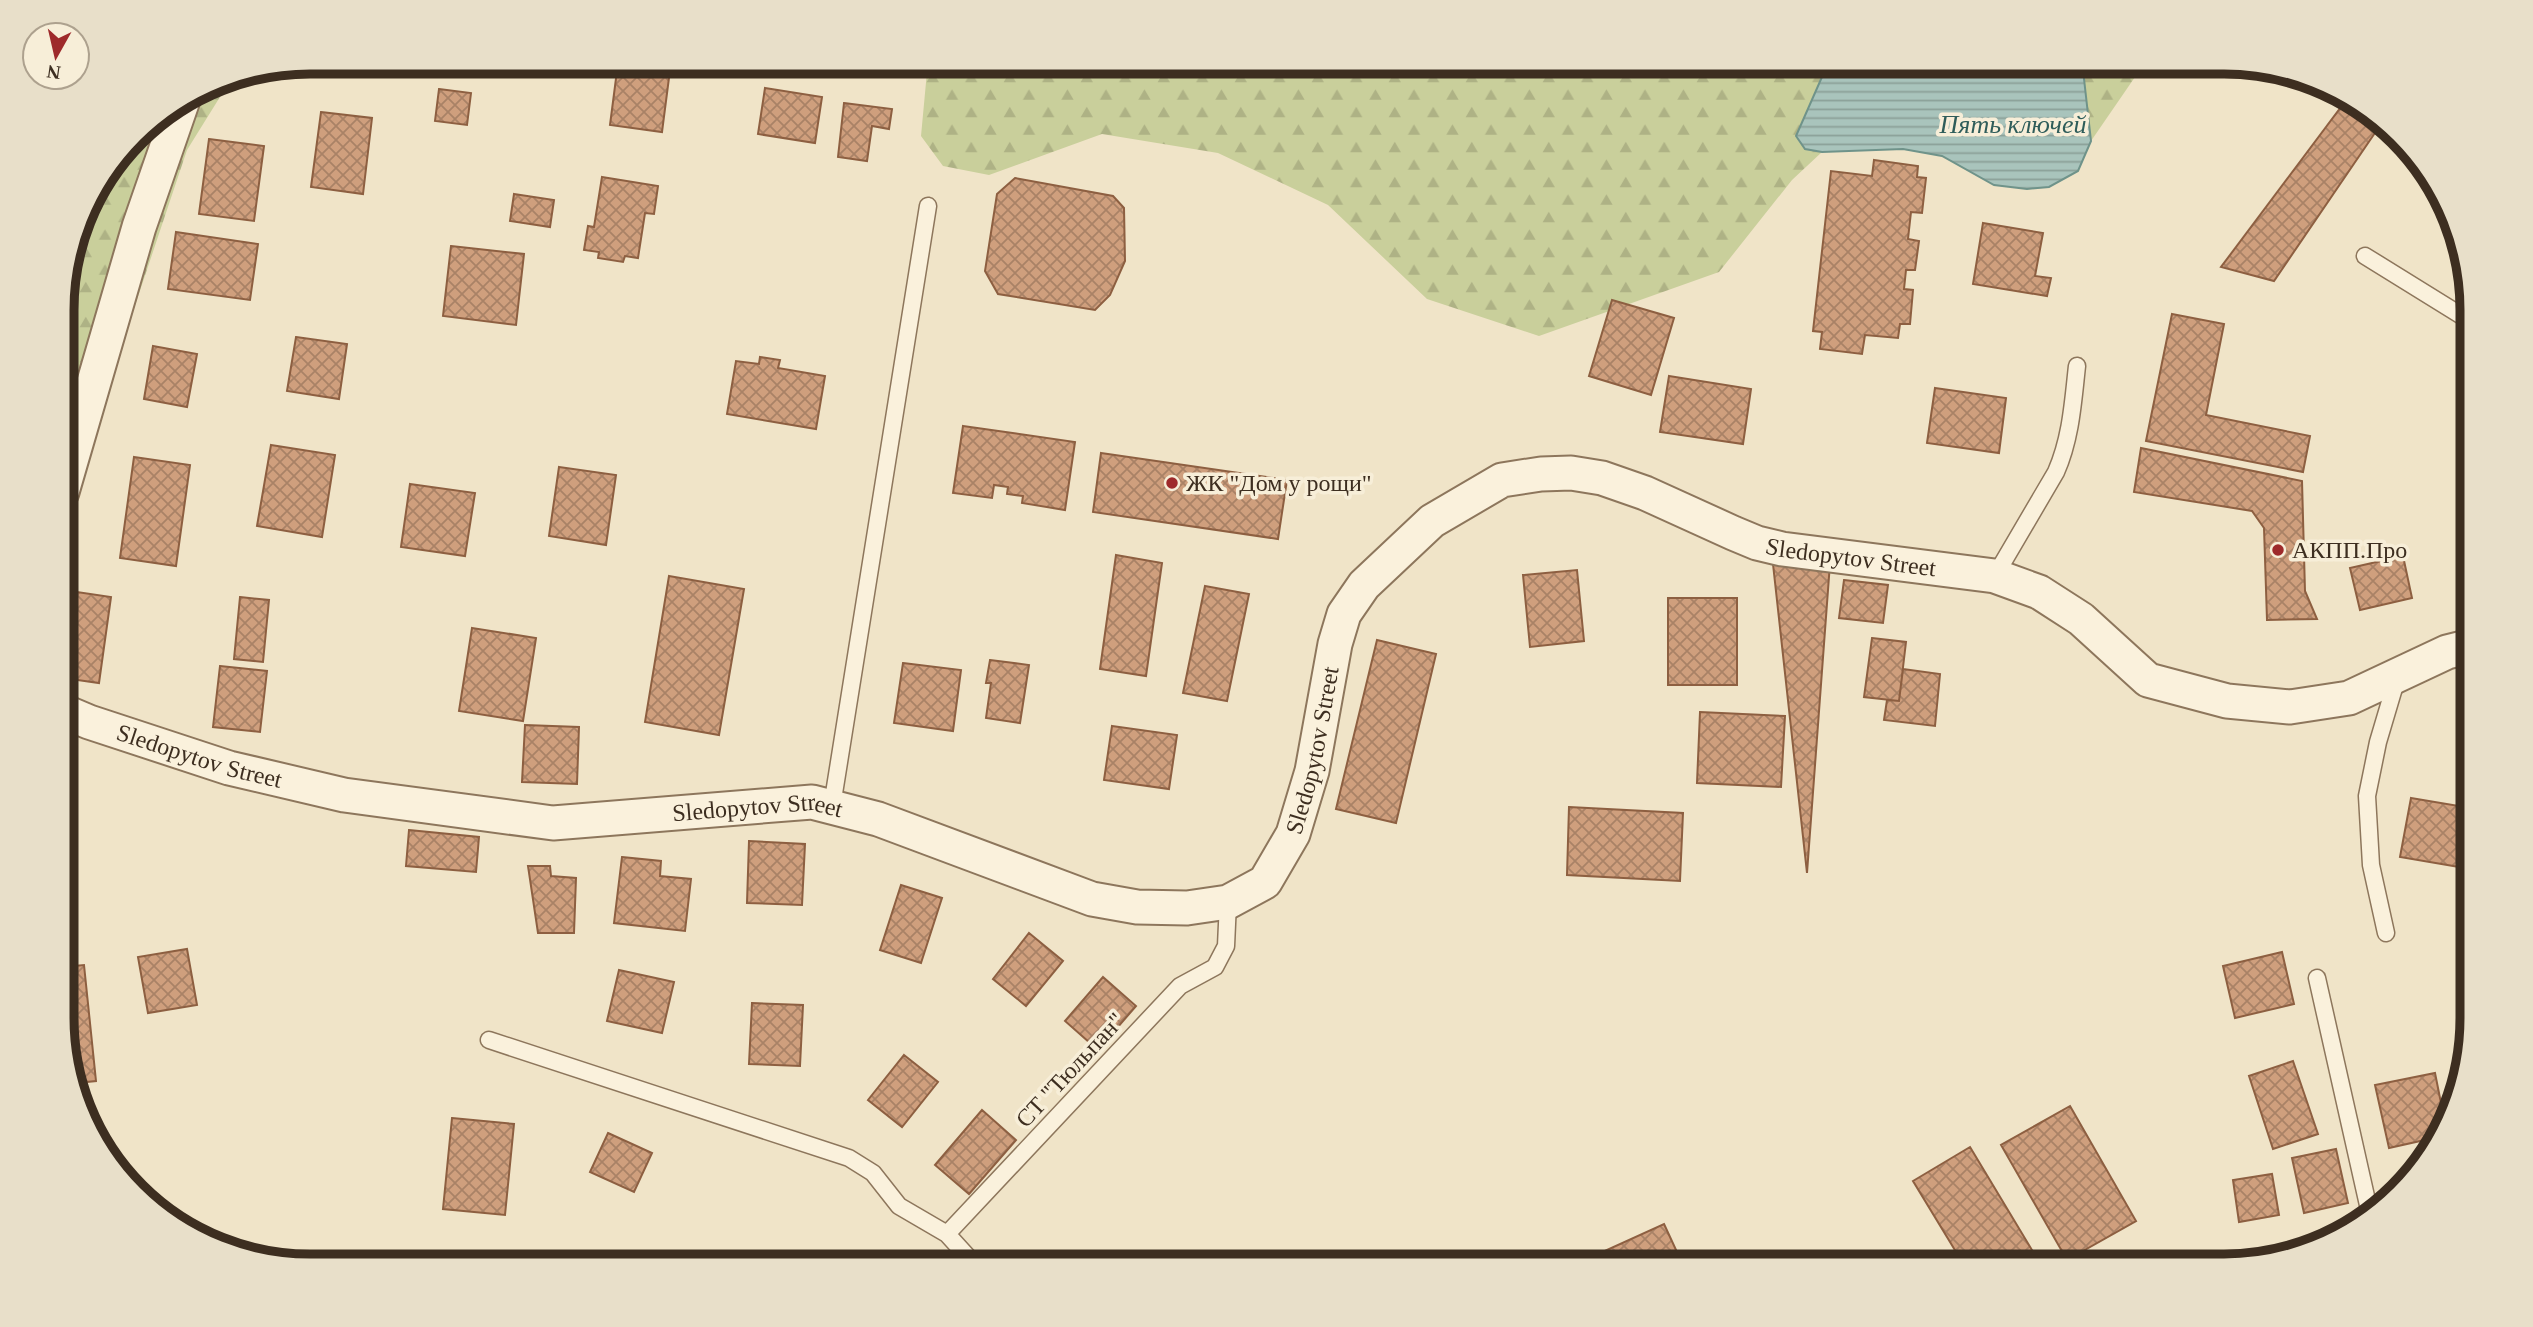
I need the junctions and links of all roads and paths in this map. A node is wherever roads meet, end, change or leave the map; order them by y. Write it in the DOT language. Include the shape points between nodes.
graph roads {
  1 [pos="179,113"];
  2 [pos="928,206"];
  3 [pos="2365,256"];
  4 [pos="2460,315"];
  5 [pos="2077,366"];
  6 [pos="74,451"];
  7 [pos="1995,576"];
  8 [pos="2460,649"];
  9 [pos="2398,675"];
  10 [pos="74,715"];
  11 [pos="832,806"];
  12 [pos="1228,902"];
  13 [pos="2386,933"];
  14 [pos="2317,978"];
  15 [pos="489,1040"];
  16 [pos="2368,1204"];
  17 [pos="947,1234"];
  18 [pos="965,1254"];
  1 -- 6 [label="street" via="139,227"];
  2 -- 11 [label="lane"];
  3 -- 4 [label="lane"];
  5 -- 7 [label="lane" via="2064,454"];
  7 -- 9 [label="street, Sledopytov Street" via="2039,592 2081,619 2148,680 2227,701 2290,707 2349,698"];
  7 -- 12 [label="street, Sledopytov Street" via="1757,543 1602,478 1571,473 1502,480 1432,521 1364,585 1344,614 1312,771 1293,834 1265,881"];
  8 -- 9 [label="street, Sledopytov Street"];
  9 -- 13 [label="lane" via="2367,796 2371,865"];
  10 -- 11 [label="street, Sledopytov Street" via="229,768 344,795 553,823 812,802"];
  11 -- 12 [label="street, Sledopytov Street" via="878,818 1092,899 1137,907 1187,908"];
  12 -- 17 [label="lane, СТ \"Тюльпан\"" via="1226,946 1215,968 1180,986"];
  14 -- 16 [label="lane"];
  15 -- 17 [label="lane" via="849,1158 873,1173 899,1206"];
  17 -- 18 [label="lane"];
}
